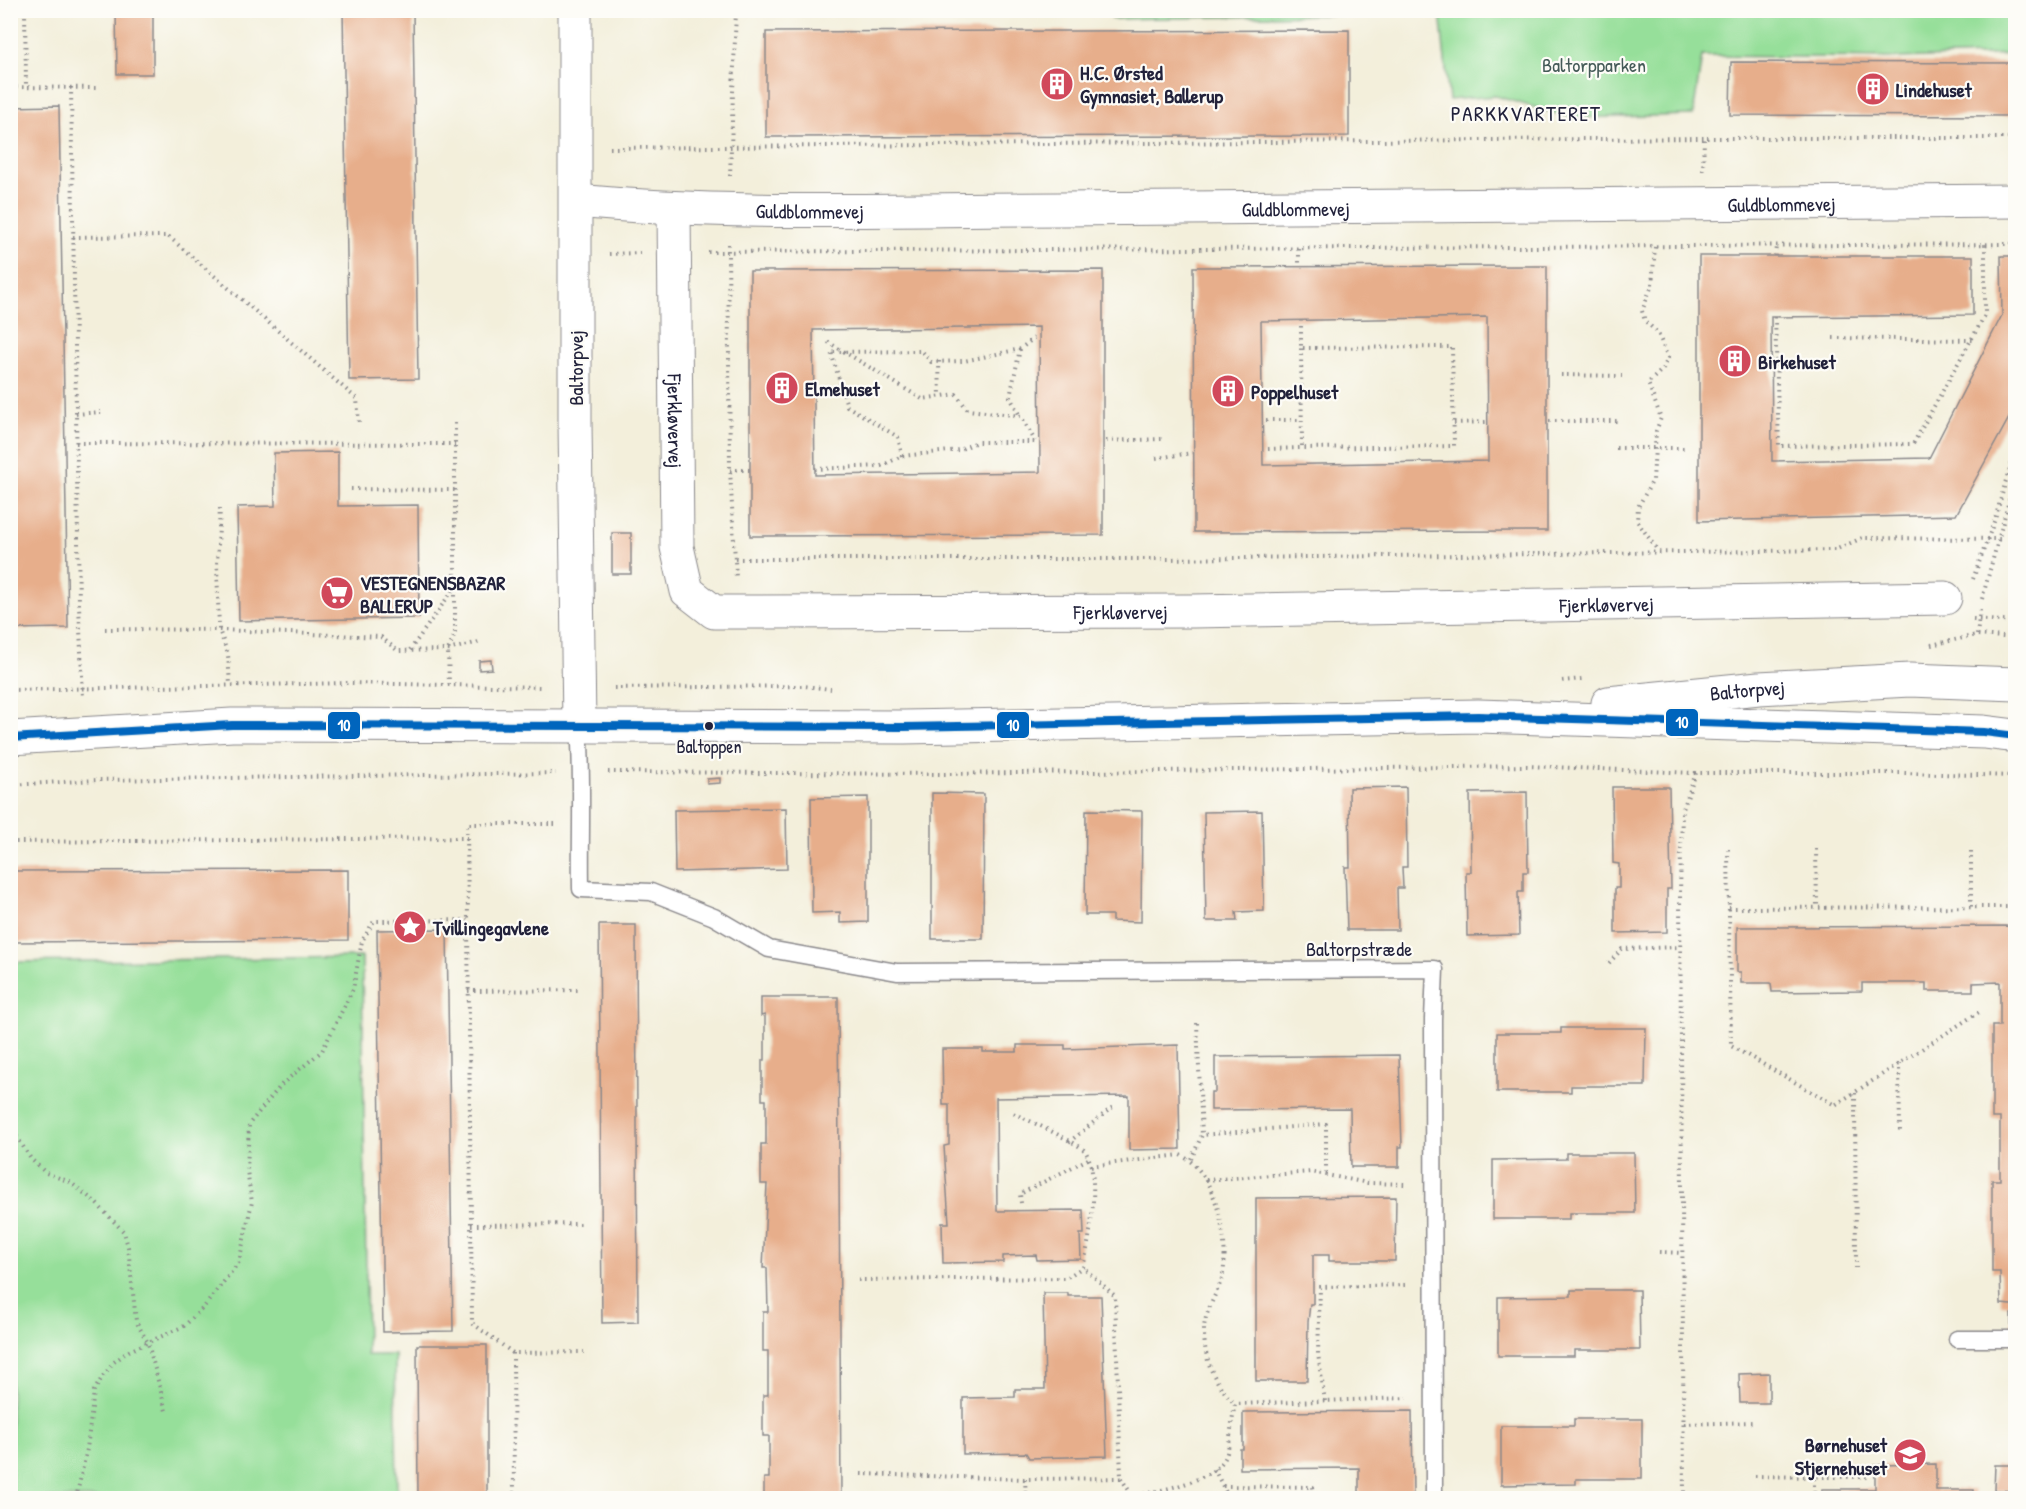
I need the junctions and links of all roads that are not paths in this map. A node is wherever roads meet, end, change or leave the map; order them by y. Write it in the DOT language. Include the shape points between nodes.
graph roads {
  1 [pos="575,10"];
  2 [pos="576,201"];
  3 [pos="2016,201"];
  4 [pos="674,208"];
  5 [pos="1961,600"];
  6 [pos="2016,684"];
  7 [pos="1478,717"];
  8 [pos="579,726"];
  9 [pos="2016,736"];
  10 [pos="10,738"];
  11 [pos="1958,1339"];
  12 [pos="2016,1339"];
  13 [pos="1434,1498"];
  1 -- 2 [label="street, Baltorpvej"];
  2 -- 4 [label="street, Guldblommevej"];
  2 -- 8 [label="street, Baltorpvej"];
  3 -- 4 [label="street, Guldblommevej"];
  4 -- 5 [label="street, Fjerkløvervej" via="677,547 687,591 714,612 1193,611"];
  6 -- 7 [label="street, Baltorpvej" via="1910,680 1759,688"];
  7 -- 8 [label="street, Baltorpvej" via="904,727"];
  7 -- 9 [label="street, Baltorpvej"];
  8 -- 10 [label="street, Baltorpvej" via="232,724"];
  8 -- 13 [label="lane, Baltorpstræde" via="583,772 579,791 581,889 651,892 714,917 769,949 897,972 1435,969"];
  11 -- 12 [label="lane"];
}
